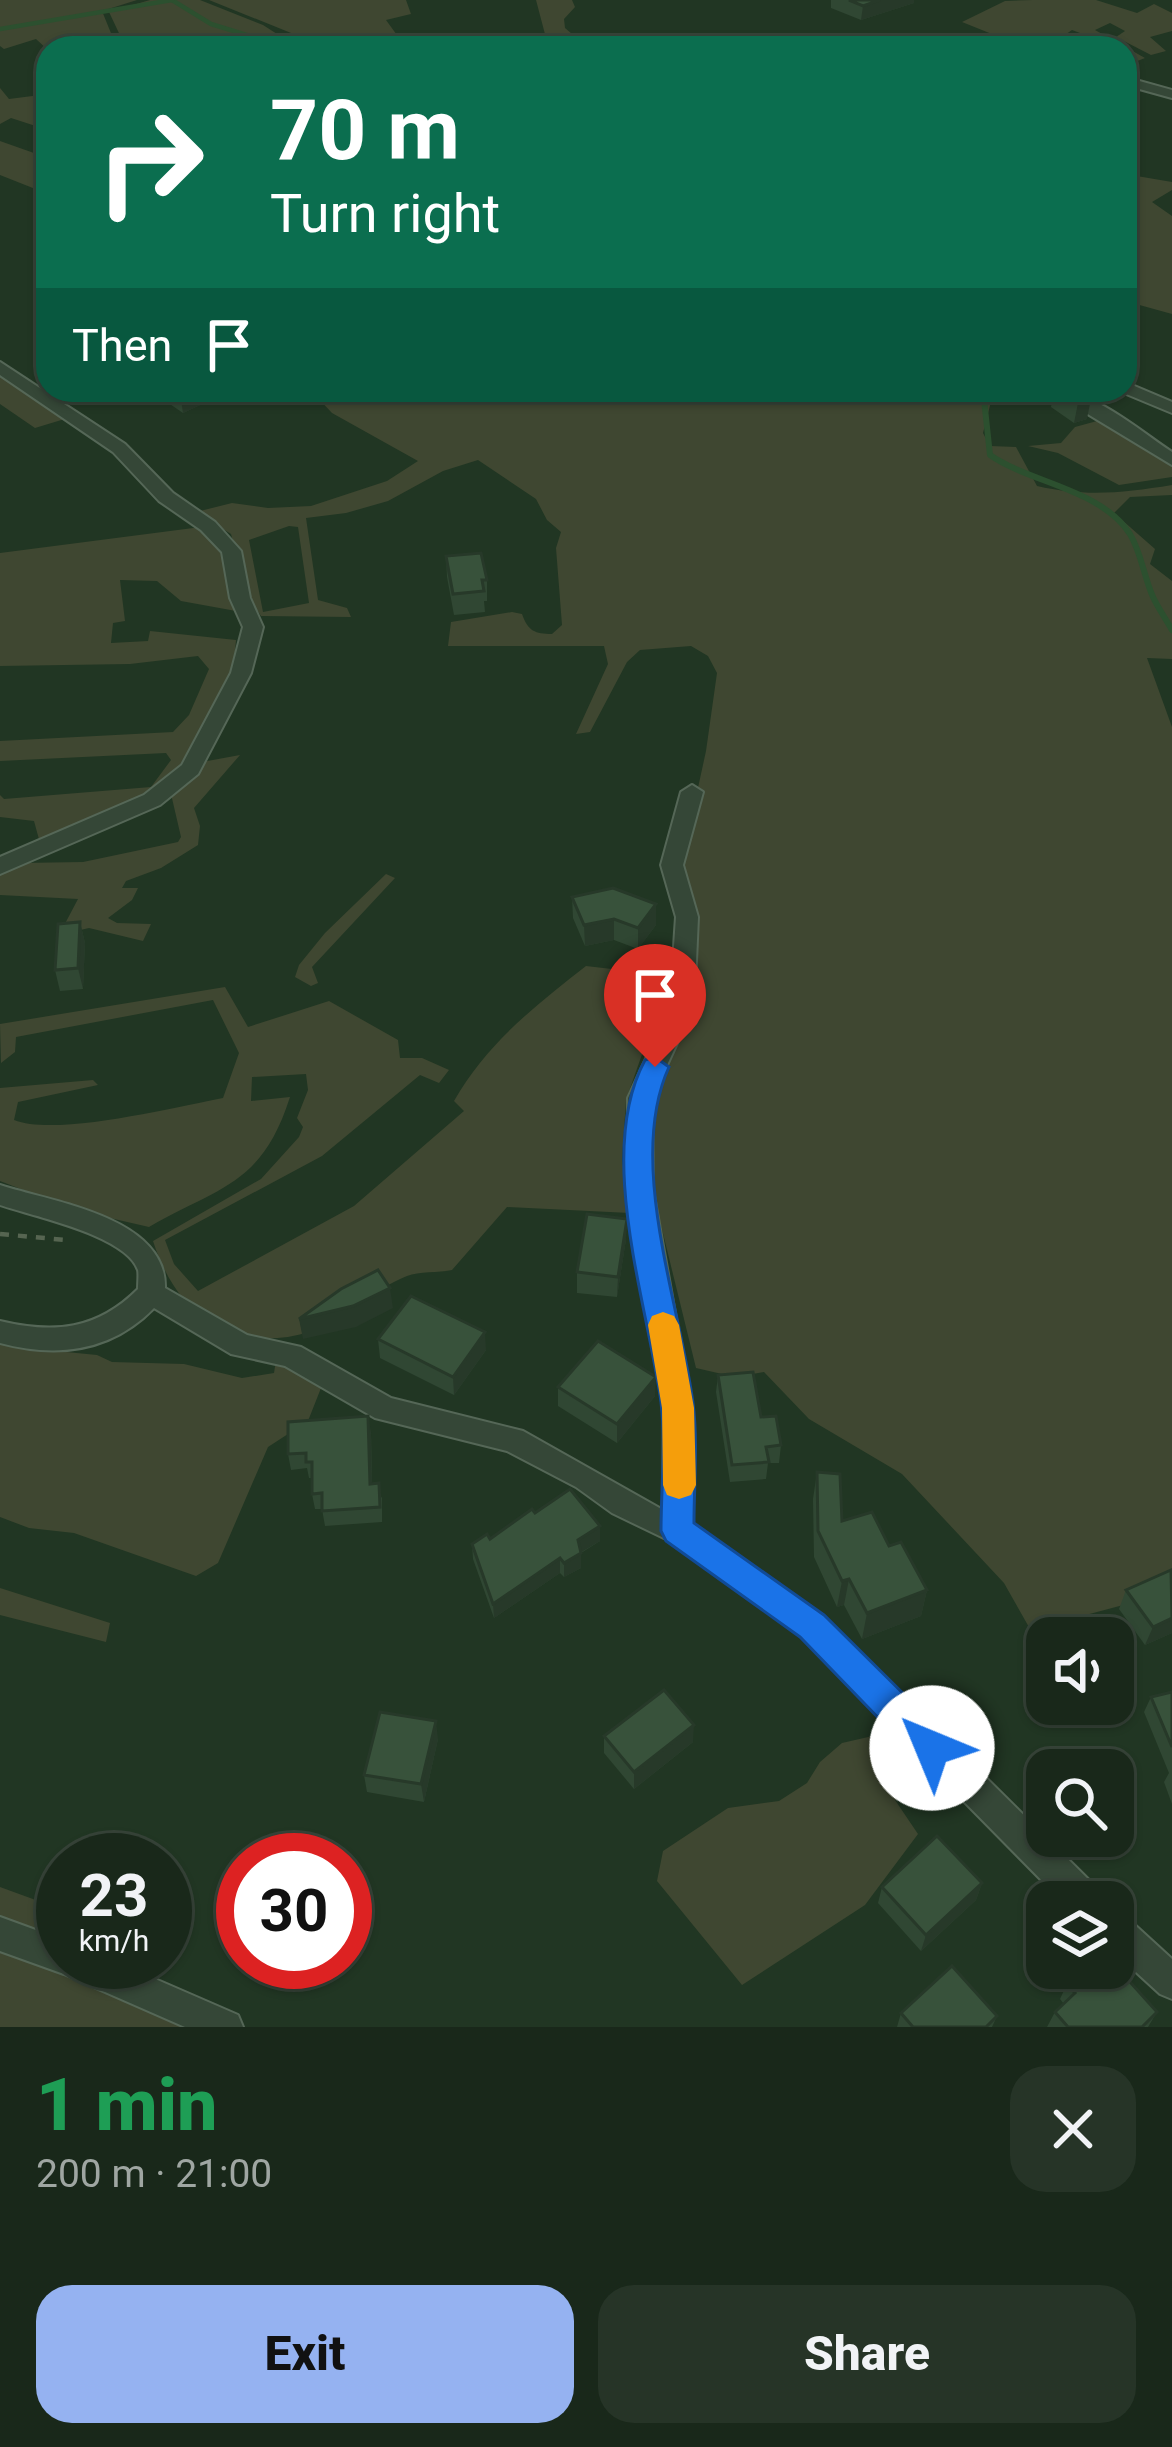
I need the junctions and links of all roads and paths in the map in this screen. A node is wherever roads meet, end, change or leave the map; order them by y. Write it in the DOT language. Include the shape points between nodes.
graph roads {
  1 [pos="1137,84"];
  2 [pos="1172,94"];
  3 [pos="0,367"];
  4 [pos="36,392"];
  5 [pos="1137,392"];
  6 [pos="51,402"];
  7 [pos="1084,402"];
  8 [pos="1113,402"];
  9 [pos="1172,408"];
  10 [pos="1172,457"];
  11 [pos="692,793"];
  12 [pos="0,866"];
  13 [pos="0,1195"];
  14 [pos="151,1293"];
  15 [pos="0,1332"];
  16 [pos="678,1531"];
  17 [pos="1066,1881"];
  18 [pos="0,1934"];
  19 [pos="36,1947"];
  20 [pos="1134,1947"];
  21 [pos="1172,1982"];
  22 [pos="138,1989"];
  23 [pos="226,2027"];
  1 -- 2 [label="street"];
  3 -- 4 [label="street"];
  5 -- 9 [label="street"];
  6 -- 12 [label="street" via="119,448 231,551 253,626 241,673 190,769 152,800"];
  7 -- 10 [label="street"];
  8 -- 10 [label="street"];
  11 -- 16 [label="street" via="672,865 688,917 682,1006 640,1098 640,1190 678,1408"];
  13 -- 14 [label="street" via="135,1246 151,1265"];
  14 -- 15 [label="street" via="128,1319 87,1339 33,1341"];
  14 -- 16 [label="street" via="241,1346 292,1354 385,1409 513,1440"];
  16 -- 17 [label="street" via="812,1626"];
  18 -- 19 [label="street"];
  20 -- 21 [label="street"];
  22 -- 23 [label="street"];
}
